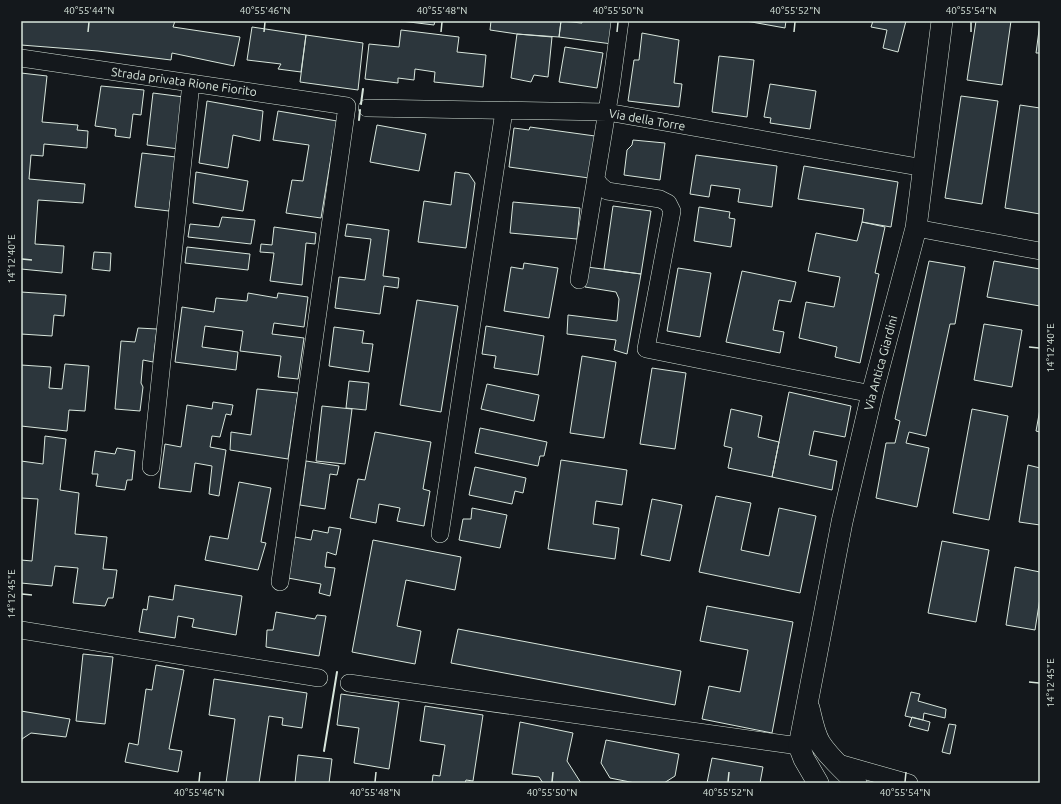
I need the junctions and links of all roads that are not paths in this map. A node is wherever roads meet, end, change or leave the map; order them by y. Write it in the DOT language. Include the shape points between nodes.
graph roads {
  1 [pos="620,21"];
  2 [pos="942,21"];
  3 [pos="21,58"];
  4 [pos="191,83"];
  5 [pos="366,108"];
  6 [pos="504,111"];
  7 [pos="607,112"];
  8 [pos="924,168"];
  9 [pos="596,179"];
  10 [pos="916,228"];
  11 [pos="1040,251"];
  12 [pos="579,280"];
  13 [pos="872,394"];
  14 [pos="151,467"];
  15 [pos="440,534"];
  16 [pos="280,582"];
  17 [pos="21,630"];
  18 [pos="319,678"];
  19 [pos="349,683"];
  20 [pos="808,704"];
  21 [pos="802,753"];
  22 [pos="835,762"];
  23 [pos="850,782"];
  24 [pos="818,783"];
  25 [pos="909,783"];
  1 -- 7 [label="street"];
  2 -- 8 [label="street, Via Antica Giardini"];
  3 -- 4 [label="street, Strada privata Rione Fiorito"];
  4 -- 14 [label="street"];
  4 -- 16 [label="street, Strada privata Rione Fiorito" via="347,106"];
  5 -- 6 [label="street, Via della Torre"];
  6 -- 7 [label="street, Via della Torre"];
  6 -- 15 [label="street"];
  7 -- 8 [label="street, Via della Torre"];
  7 -- 9 [label="street"];
  8 -- 10 [label="street, Via Antica Giardini"];
  9 -- 12 [label="street"];
  9 -- 13 [label="street" via="606,191 660,199 668,203 672,211 646,349"];
  10 -- 11 [label="street"];
  10 -- 13 [label="street, Via Antica Giardini"];
  13 -- 20 [label="street, Via Antica Giardini" via="842,522"];
  17 -- 18 [label="street"];
  19 -- 21 [label="street"];
  20 -- 21 [label="street, Via Antica Giardini"];
  20 -- 22 [label="street, Via Antica Giardini" via="812,724 820,743"];
  21 -- 22 [label="street"];
  21 -- 24 [label="street"];
  22 -- 23 [label="street, Via Antica Giardini"];
  22 -- 25 [label="street"];
}
